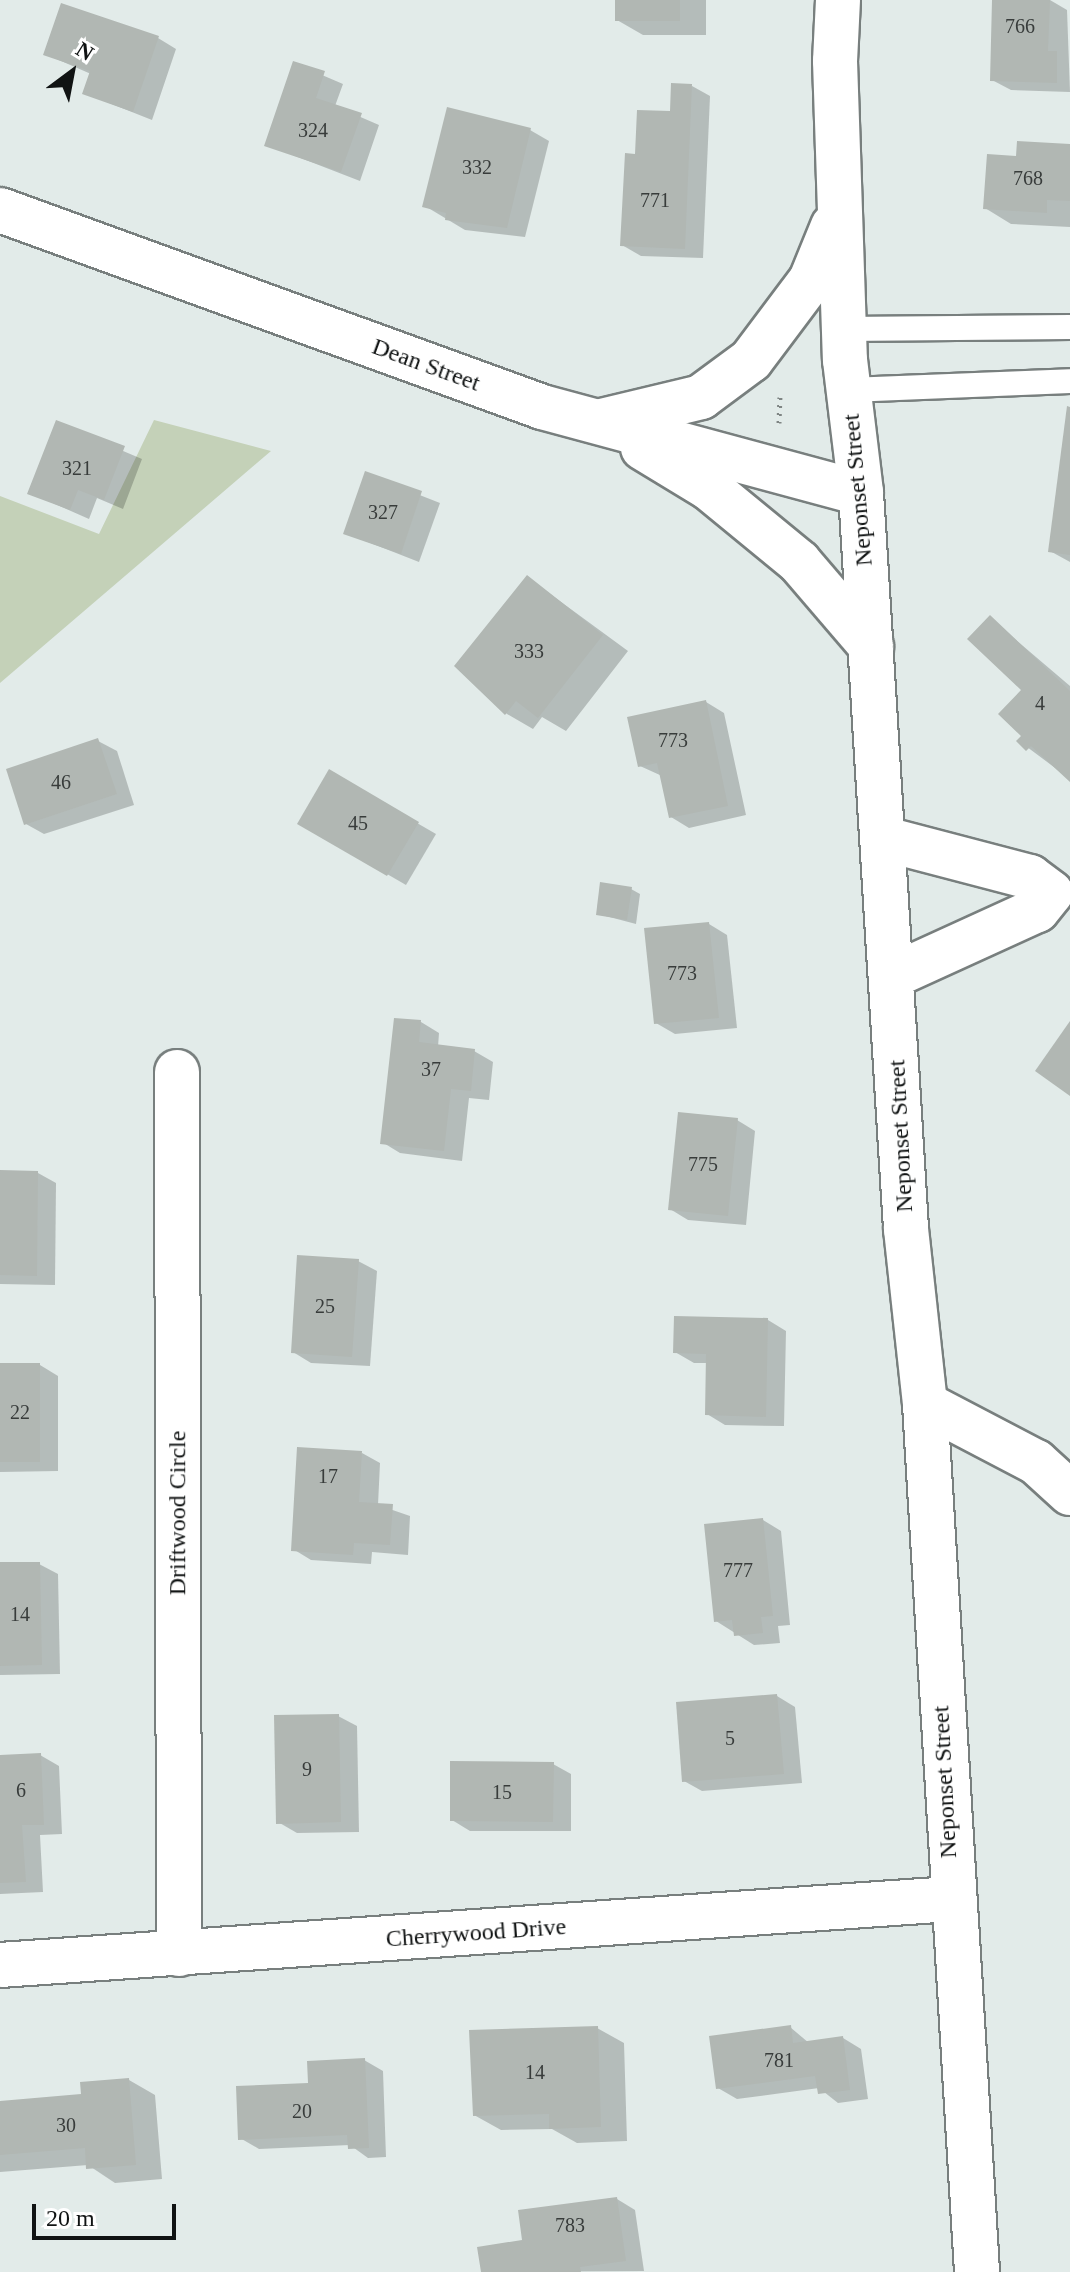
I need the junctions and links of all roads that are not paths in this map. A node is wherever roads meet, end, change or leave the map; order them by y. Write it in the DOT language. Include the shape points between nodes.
graph roads {
  1 [pos="838,0"];
  2 [pos="840,209"];
  3 [pos="0,210"];
  4 [pos="1070,327"];
  5 [pos="844,329"];
  6 [pos="1070,381"];
  7 [pos="849,390"];
  8 [pos="600,422"];
  9 [pos="861,493"];
  10 [pos="871,646"];
  11 [pos="885,839"];
  12 [pos="1060,893"];
  13 [pos="892,976"];
  14 [pos="177,1072"];
  15 [pos="925,1404"];
  16 [pos="1070,1493"];
  17 [pos="951,1899"];
  18 [pos="179,1954"];
  19 [pos="0,1965"];
  20 [pos="977,2272"];
  1 -- 2 [label="main road, Neponset Street"];
  2 -- 5 [label="main road, Neponset Street"];
  2 -- 8 [label="main road" via="811,280 751,360 701,397"];
  3 -- 8 [label="main road, Dean Street" via="542,407"];
  4 -- 5 [label="lane"];
  5 -- 7 [label="main road, Neponset Street"];
  6 -- 7 [label="lane"];
  7 -- 9 [label="main road, Neponset Street"];
  8 -- 9 [label="main road, Dean Street"];
  8 -- 10 [label="main road" via="709,488 799,562"];
  9 -- 10 [label="main road, Neponset Street"];
  10 -- 11 [label="main road, Neponset Street"];
  11 -- 12 [label="main road" via="1030,877"];
  11 -- 13 [label="main road, Neponset Street"];
  12 -- 13 [label="main road" via="1037,910"];
  13 -- 15 [label="main road, Neponset Street" via="906,1229"];
  14 -- 18 [label="main road, Driftwood Circle"];
  15 -- 16 [label="main road" via="1036,1462"];
  15 -- 17 [label="main road, Neponset Street"];
  17 -- 18 [label="main road, Cherrywood Drive"];
  17 -- 20 [label="main road, Neponset Street"];
  18 -- 19 [label="main road, Cherrywood Drive"];
}
